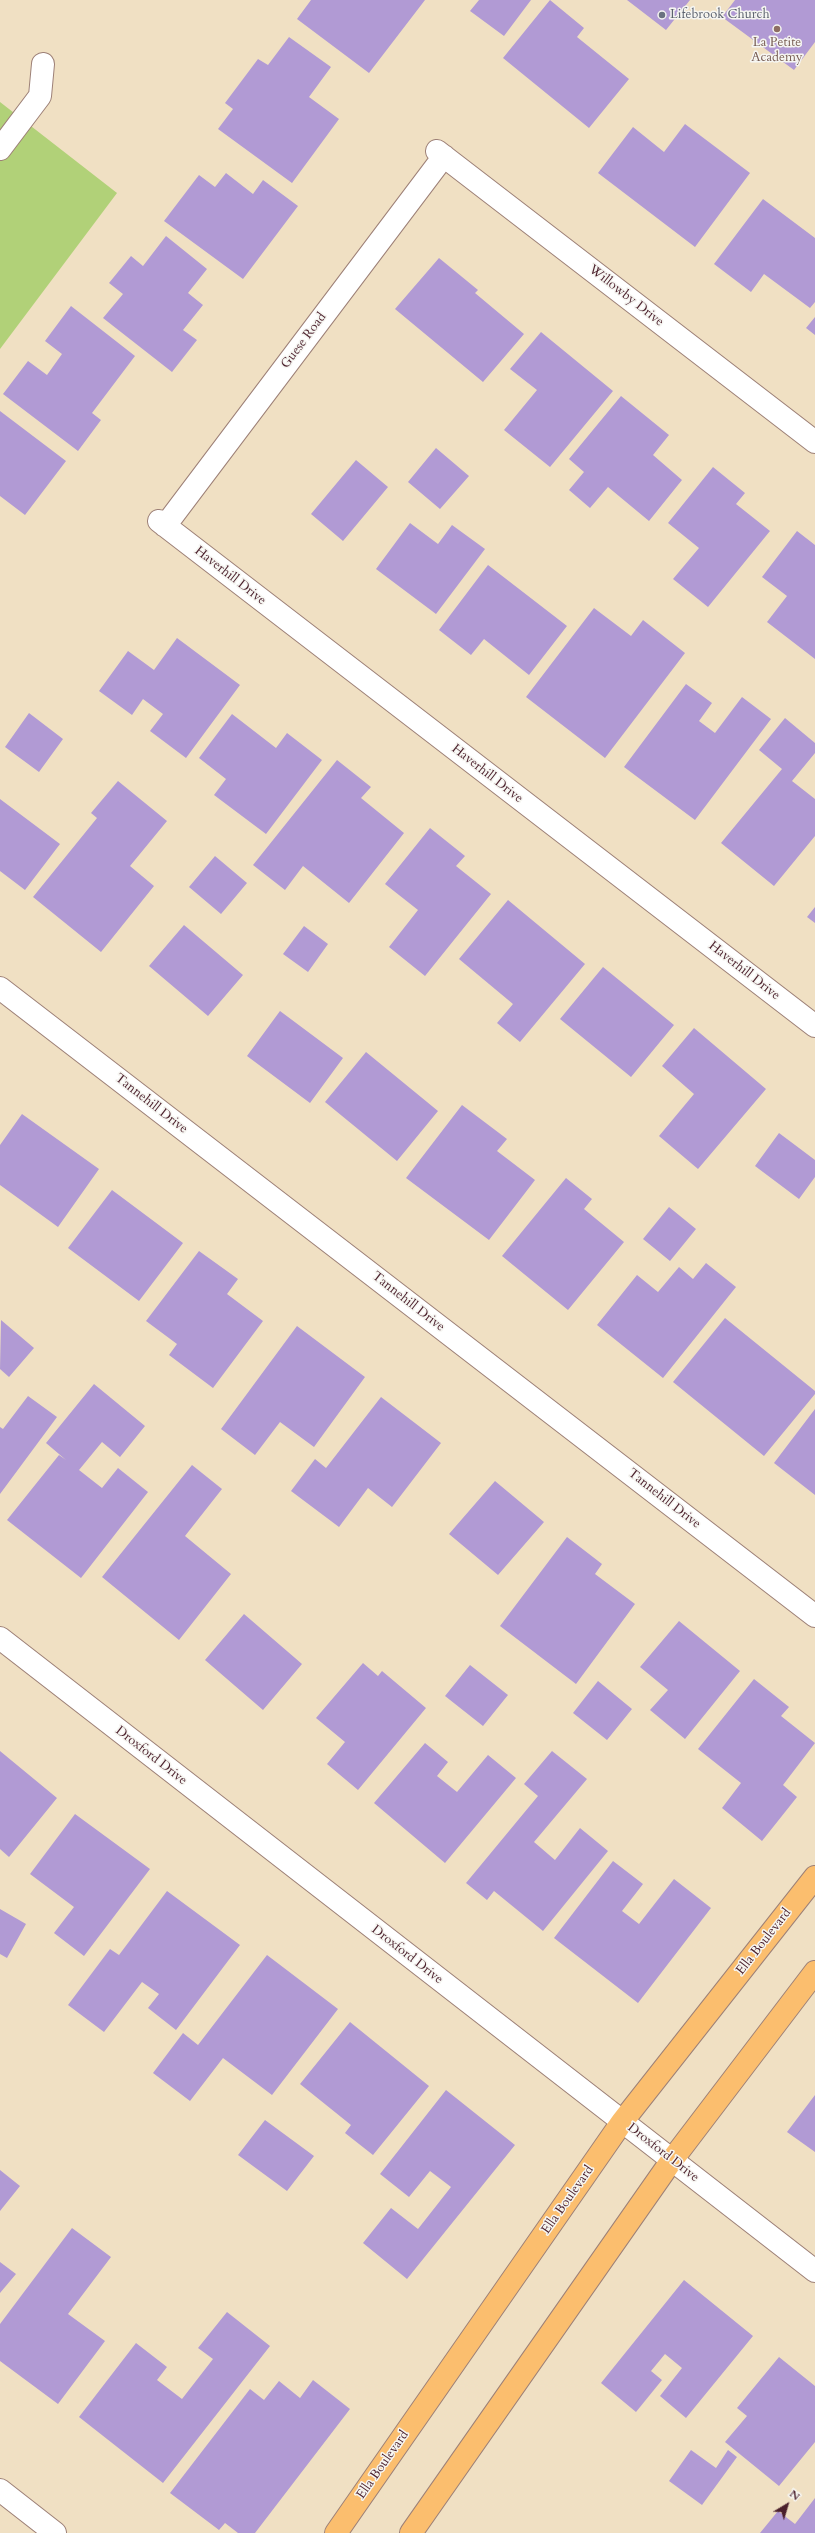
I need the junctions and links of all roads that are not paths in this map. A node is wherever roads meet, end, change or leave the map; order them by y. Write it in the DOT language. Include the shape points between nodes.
graph roads {
  1 [pos="43,64"];
  2 [pos="0,149"];
  3 [pos="441,153"];
  4 [pos="815,442"];
  5 [pos="162,524"];
  6 [pos="0,988"];
  7 [pos="815,1026"];
  8 [pos="815,1616"];
  9 [pos="0,1638"];
  10 [pos="815,1877"];
  11 [pos="815,1972"];
  12 [pos="622,2122"];
  13 [pos="672,2160"];
  14 [pos="815,2271"];
  15 [pos="0,2490"];
  16 [pos="56,2533"];
  17 [pos="336,2533"];
  18 [pos="411,2533"];
  1 -- 2 [label="street" via="40,96"];
  3 -- 4 [label="street, Willowby Drive"];
  3 -- 5 [label="street, Guese Road"];
  5 -- 7 [label="street, Haverhill Drive"];
  6 -- 8 [label="street, Tannehill Drive"];
  9 -- 12 [label="street, Droxford Drive"];
  10 -- 12 [label="main road, Ella Boulevard"];
  11 -- 13 [label="main road"];
  12 -- 13 [label="street, Droxford Drive"];
  12 -- 17 [label="main road, Ella Boulevard"];
  13 -- 14 [label="street, Droxford Drive"];
  13 -- 18 [label="main road"];
  15 -- 16 [label="street"];
}
